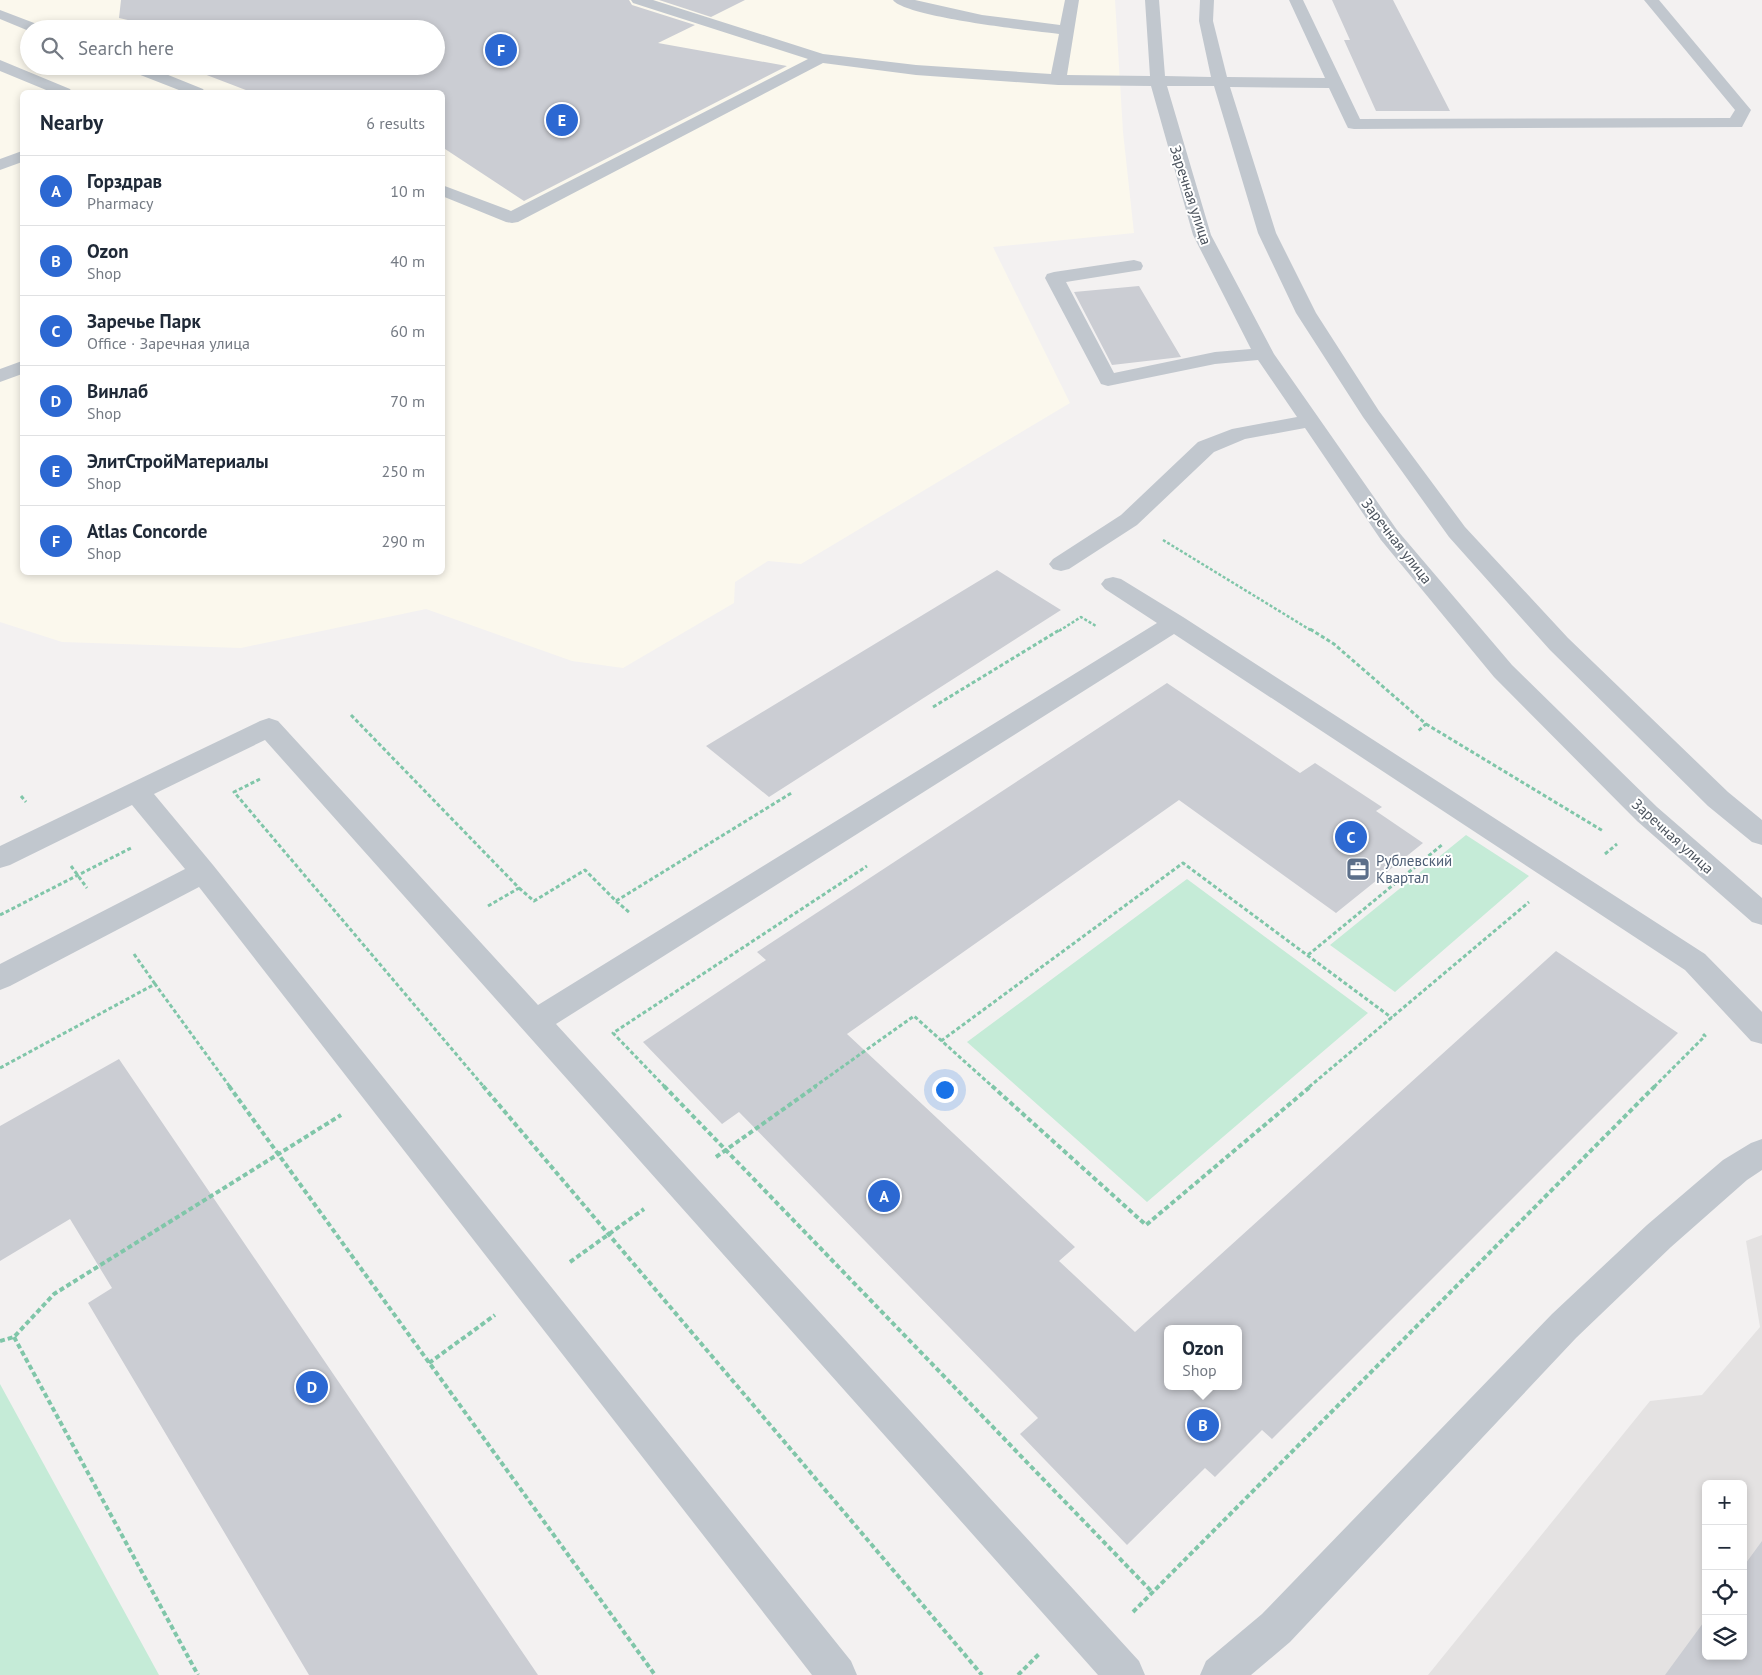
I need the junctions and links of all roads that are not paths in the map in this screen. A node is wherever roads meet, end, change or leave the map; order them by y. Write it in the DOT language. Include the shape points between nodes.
graph roads {
  1 [pos="638,0"];
  2 [pos="900,0"];
  3 [pos="1072,0"];
  4 [pos="1152,0"];
  5 [pos="1207,0"];
  6 [pos="1296,0"];
  7 [pos="1651,0"];
  8 [pos="2,7"];
  9 [pos="23,20"];
  10 [pos="1066,30"];
  11 [pos="821,58"];
  12 [pos="0,65"];
  13 [pos="20,73"];
  14 [pos="24,75"];
  15 [pos="154,75"];
  16 [pos="1058,80"];
  17 [pos="1158,82"];
  18 [pos="1221,83"];
  19 [pos="1335,83"];
  20 [pos="59,90"];
  21 [pos="192,90"];
  22 [pos="20,157"];
  23 [pos="0,165"];
  24 [pos="445,191"];
  25 [pos="1134,266"];
  26 [pos="1264,354"];
  27 [pos="20,368"];
  28 [pos="0,376"];
  29 [pos="1309,421"];
  30 [pos="1061,564"];
  31 [pos="1113,584"];
  32 [pos="1174,623"];
  33 [pos="136,791"];
  34 [pos="1762,835"];
  35 [pos="0,858"];
  36 [pos="203,872"];
  37 [pos="1762,914"];
  38 [pos="0,978"];
  39 [pos="535,1022"];
  40 [pos="1762,1032"];
  41 [pos="1762,1153"];
  42 [pos="837,1675"];
  43 [pos="1125,1675"];
  44 [pos="1220,1675"];
  1 -- 11 [label="street"];
  2 -- 10 [label="street" via="990,21"];
  3 -- 10 [label="street"];
  4 -- 17 [label="street, Заречная улица"];
  5 -- 18 [label="street" via="1206,21"];
  6 -- 19 [label="street"];
  7 -- 19 [label="street" via="1742,110 1736,123 1354,124"];
  8 -- 9 [label="street"];
  10 -- 16 [label="street"];
  11 -- 16 [label="street" via="916,70"];
  11 -- 24 [label="street" via="512,218"];
  12 -- 13 [label="street"];
  14 -- 20 [label="street"];
  15 -- 21 [label="street"];
  16 -- 17 [label="street"];
  17 -- 18 [label="street"];
  17 -- 26 [label="street, Заречная улица" via="1202,235"];
  18 -- 19 [label="street"];
  18 -- 34 [label="street" via="1268,233 1306,313 1370,413 1457,532 1559,644 1718,798"];
  22 -- 23 [label="street"];
  25 -- 26 [label="street" via="1054,278 1108,380 1215,358"];
  26 -- 29 [label="street, Заречная улица"];
  27 -- 28 [label="street"];
  29 -- 30 [label="street" via="1240,434 1206,447 1129,520"];
  29 -- 37 [label="street, Заречная улица" via="1389,535 1503,671 1647,814"];
  31 -- 32 [label="street"];
  32 -- 39 [label="street"];
  32 -- 40 [label="street" via="1695,962"];
  33 -- 35 [label="street"];
  33 -- 36 [label="street"];
  33 -- 39 [label="street" via="269,727"];
  36 -- 38 [label="street"];
  36 -- 42 [label="street"];
  39 -- 43 [label="street"];
  41 -- 44 [label="street" via="1735,1170 1659,1236 1564,1326 1276,1628"];
}
